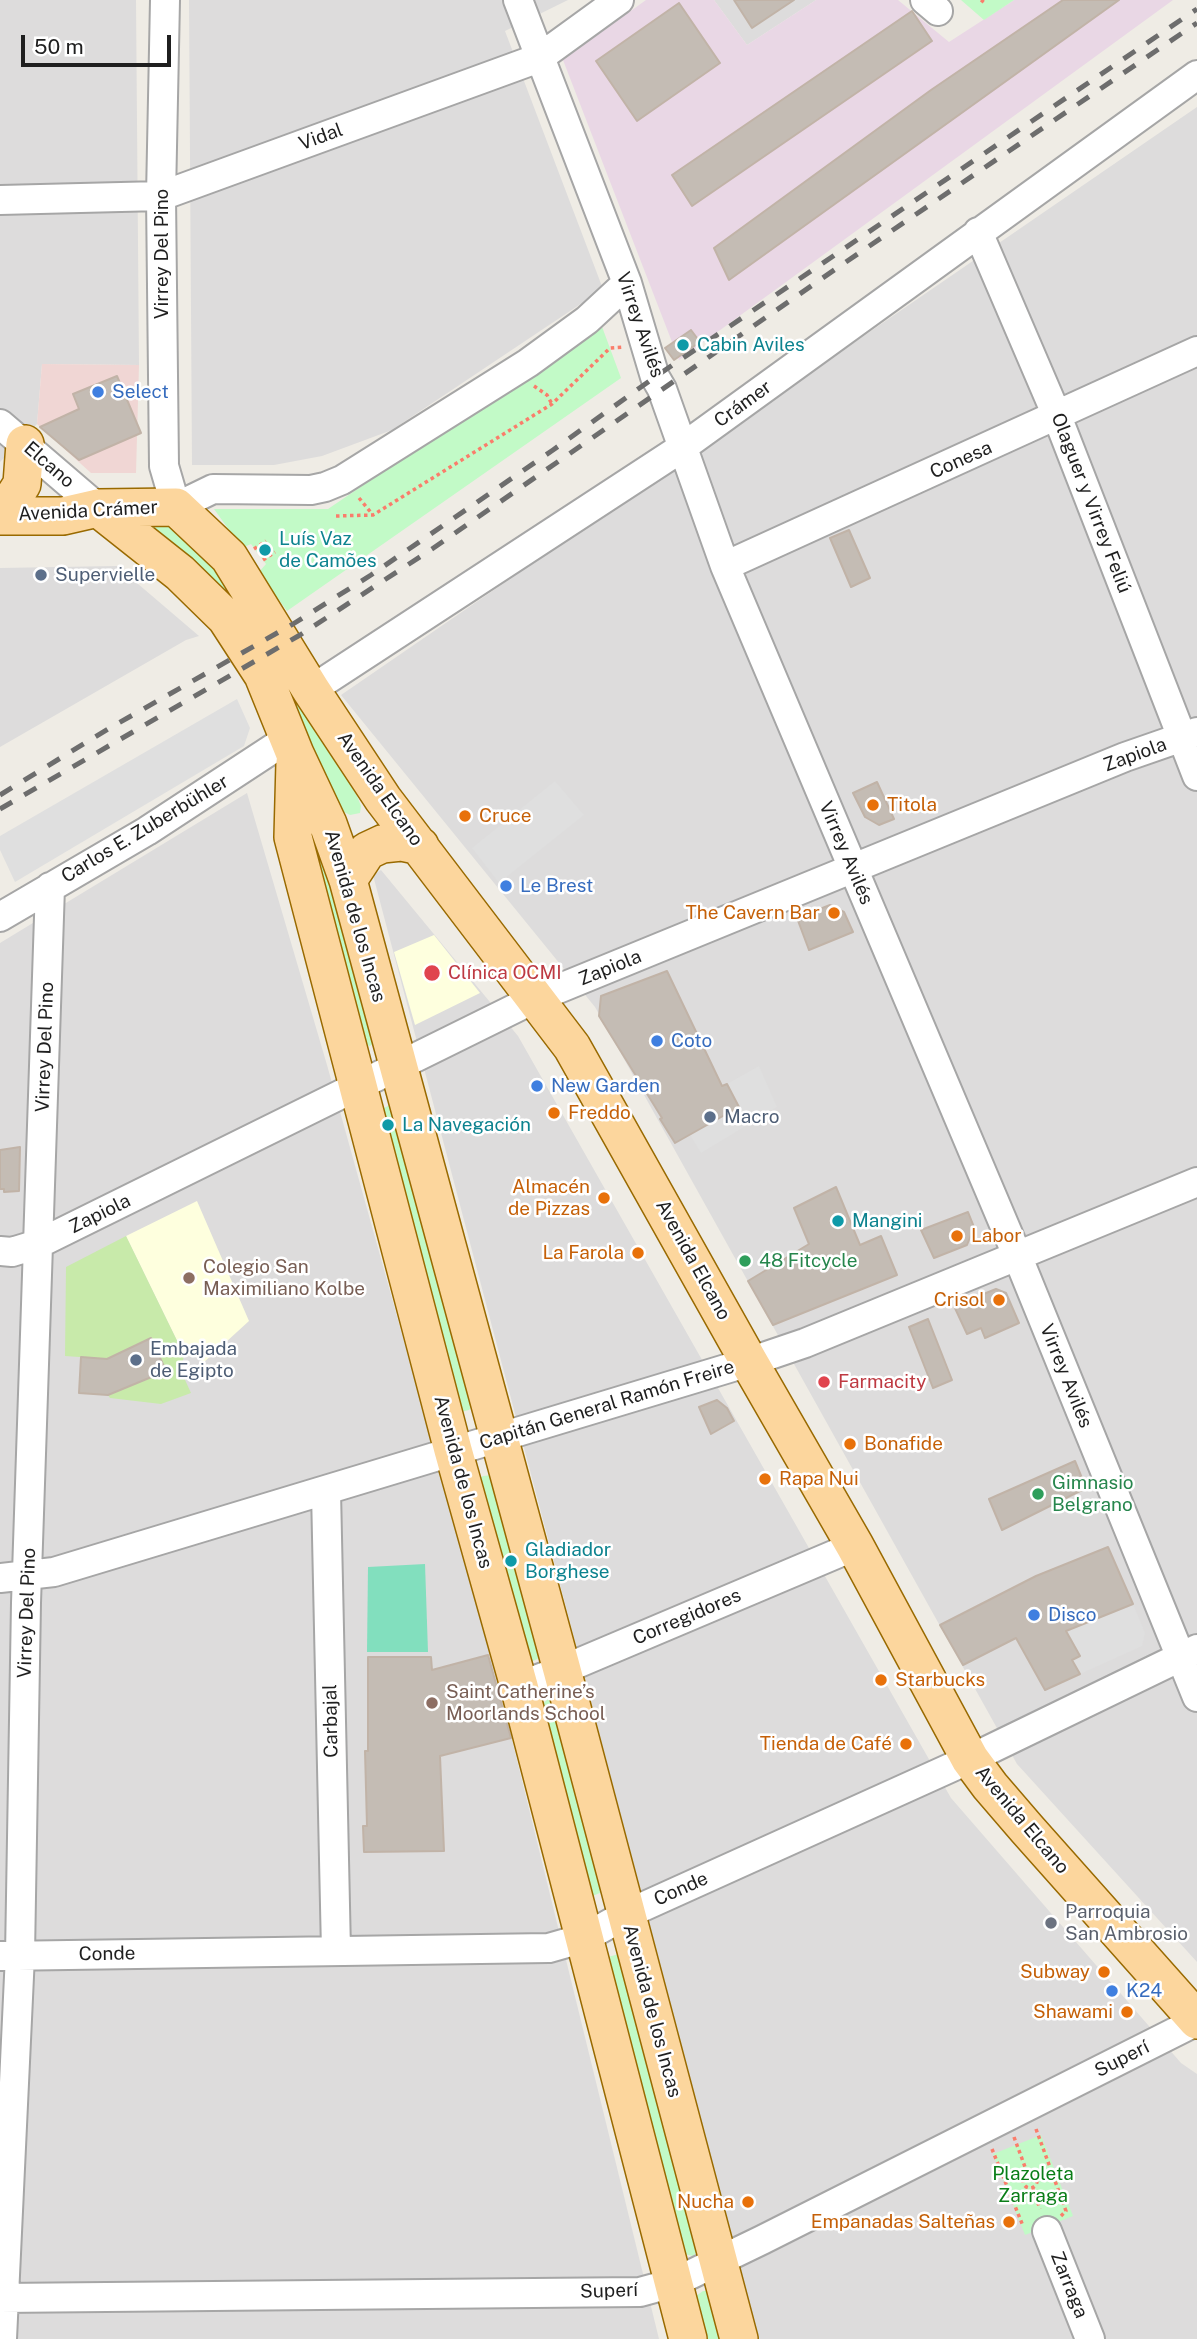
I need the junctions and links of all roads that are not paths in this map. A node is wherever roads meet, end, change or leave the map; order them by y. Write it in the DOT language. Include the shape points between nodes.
graph roads {
  1 [pos="165,0"];
  2 [pos="518,0"];
  3 [pos="619,0"];
  4 [pos="539,58"];
  5 [pos="1197,75"];
  6 [pos="161,196"];
  7 [pos="0,200"];
  8 [pos="978,232"];
  9 [pos="627,284"];
  10 [pos="1197,351"];
  11 [pos="1057,416"];
  12 [pos="12,434"];
  13 [pos="683,447"];
  14 [pos="176,507"];
  15 [pos="98,508"];
  16 [pos="1,516"];
  17 [pos="725,566"];
  18 [pos="311,690"];
  19 [pos="1189,735"];
  20 [pos="292,746"];
  21 [pos="1197,776"];
  22 [pos="383,799"];
  23 [pos="328,824"];
  24 [pos="420,846"];
  25 [pos="852,868"];
  26 [pos="348,880"];
  27 [pos="50,887"];
  28 [pos="0,917"];
  29 [pos="536,998"];
  30 [pos="398,1067"];
  31 [pos="359,1087"];
  32 [pos="1197,1182"];
  33 [pos="38,1244"];
  34 [pos="0,1251"];
  35 [pos="1017,1255"];
  36 [pos="748,1362"];
  37 [pos="498,1438"];
  38 [pos="453,1450"];
  39 [pos="326,1491"];
  40 [pos="855,1546"];
  41 [pos="14,1577"];
  42 [pos="1189,1653"];
  43 [pos="562,1670"];
  44 [pos="519,1686"];
  45 [pos="1197,1697"];
  46 [pos="970,1759"];
  47 [pos="627,1914"];
  48 [pos="584,1938"];
  49 [pos="337,1951"];
  50 [pos="10,1956"];
  51 [pos="1197,2021"];
  52 [pos="1047,2231"];
  53 [pos="717,2261"];
  54 [pos="673,2283"];
  55 [pos="2,2298"];
  56 [pos="2,2339"];
  57 [pos="688,2339"];
  58 [pos="739,2339"];
  59 [pos="1090,2339"];
  1 -- 6 [label="street, Virrey Del Pino"];
  2 -- 4 [label="street, Virrey Avilés"];
  3 -- 4 [label="street, Vidal"];
  4 -- 6 [label="street, Vidal"];
  4 -- 9 [label="street, Virrey Avilés"];
  5 -- 8 [label="street, Crámer"];
  6 -- 7 [label="street, Vidal"];
  6 -- 14 [label="street, Virrey Del Pino" via="164,466"];
  8 -- 11 [label="street, Olaguer y Virrey Feliú"];
  8 -- 13 [label="street, Crámer"];
  9 -- 13 [label="street, Virrey Avilés" via="655,377"];
  9 -- 14 [label="street" via="528,363 342,480 311,490 213,489"];
  10 -- 11 [label="street, Conesa"];
  11 -- 17 [label="street, Conesa"];
  11 -- 19 [label="street, Olaguer y Virrey Feliú"];
  12 -- 15 [label="street, Elcano"];
  12 -- 16 [label="main road" via="22,484"];
  13 -- 17 [label="street, Virrey Avilés"];
  13 -- 18 [label="street, Crámer"];
  14 -- 15 [label="main road, Avenida Crámer"];
  14 -- 18 [label="main road, Avenida Elcano" via="229,557"];
  15 -- 16 [label="main road, Avenida Crámer" via="63,516"];
  15 -- 20 [label="main road" via="180,573 226,618 263,675"];
  17 -- 25 [label="street, Virrey Avilés"];
  18 -- 22 [label="main road, Avenida Elcano"];
  19 -- 21 [label="street, Olaguer y Virrey Feliú"];
  19 -- 25 [label="street, Zapiola"];
  20 -- 23 [label="main road, Avenida de los Incas"];
  20 -- 27 [label="street, Carlos E. Zuberbühler"];
  20 -- 31 [label="main road, Avenida de los Incas" via="293,837"];
  22 -- 23 [label="main road" via="374,818 363,826"];
  22 -- 24 [label="main road, Avenida Elcano"];
  23 -- 26 [label="main road, Avenida de los Incas"];
  24 -- 26 [label="main road" via="401,842 367,851"];
  24 -- 29 [label="main road, Avenida Elcano"];
  25 -- 29 [label="street, Zapiola"];
  25 -- 35 [label="street, Virrey Avilés"];
  26 -- 30 [label="main road, Avenida de los Incas"];
  27 -- 28 [label="street, Carlos E. Zuberbühler"];
  27 -- 33 [label="street, Virrey Del Pino"];
  29 -- 30 [label="street, Zapiola"];
  29 -- 36 [label="main road, Avenida Elcano" via="579,1058"];
  30 -- 31 [label="street, Zapiola"];
  30 -- 37 [label="main road, Avenida de los Incas"];
  31 -- 33 [label="street, Zapiola"];
  31 -- 38 [label="main road, Avenida de los Incas"];
  32 -- 35 [label="street, Capitán General Ramón Freire"];
  33 -- 34 [label="street, Zapiola"];
  33 -- 41 [label="street, Virrey Del Pino"];
  35 -- 36 [label="street, Capitán General Ramón Freire"];
  35 -- 42 [label="street, Virrey Avilés"];
  36 -- 37 [label="street, Capitán General Ramón Freire"];
  36 -- 40 [label="main road, Avenida Elcano"];
  37 -- 38 [label="street, Capitán General Ramón Freire"];
  37 -- 43 [label="main road, Avenida de los Incas"];
  38 -- 39 [label="street, Capitán General Ramón Freire"];
  38 -- 44 [label="main road, Avenida de los Incas"];
  39 -- 41 [label="street, Capitán General Ramón Freire" via="54,1572"];
  39 -- 49 [label="street, Carbajal"];
  40 -- 43 [label="street, Corregidores"];
  40 -- 46 [label="main road, Avenida Elcano"];
  41 -- 50 [label="street, Virrey Del Pino"];
  42 -- 45 [label="street, Virrey Avilés"];
  42 -- 46 [label="street, Conde"];
  43 -- 44 [label="street, Corregidores"];
  43 -- 47 [label="main road, Avenida de los Incas"];
  44 -- 48 [label="main road, Avenida de los Incas"];
  46 -- 47 [label="street, Conde"];
  46 -- 51 [label="main road, Avenida Elcano"];
  47 -- 48 [label="street, Conde"];
  47 -- 53 [label="main road, Avenida de los Incas"];
  48 -- 49 [label="street, Conde" via="549,1948"];
  48 -- 54 [label="main road, Avenida de los Incas"];
  49 -- 50 [label="street, Conde"];
  50 -- 55 [label="street, Virrey Del Pino"];
  51 -- 53 [label="street, Superí"];
  52 -- 59 [label="street, Zarraga"];
  53 -- 54 [label="street, Superí"];
  53 -- 58 [label="main road, Avenida de los Incas"];
  54 -- 55 [label="street, Superí" via="640,2292"];
  54 -- 57 [label="main road, Avenida de los Incas"];
  55 -- 56 [label="street, Virrey Del Pino"];
}
